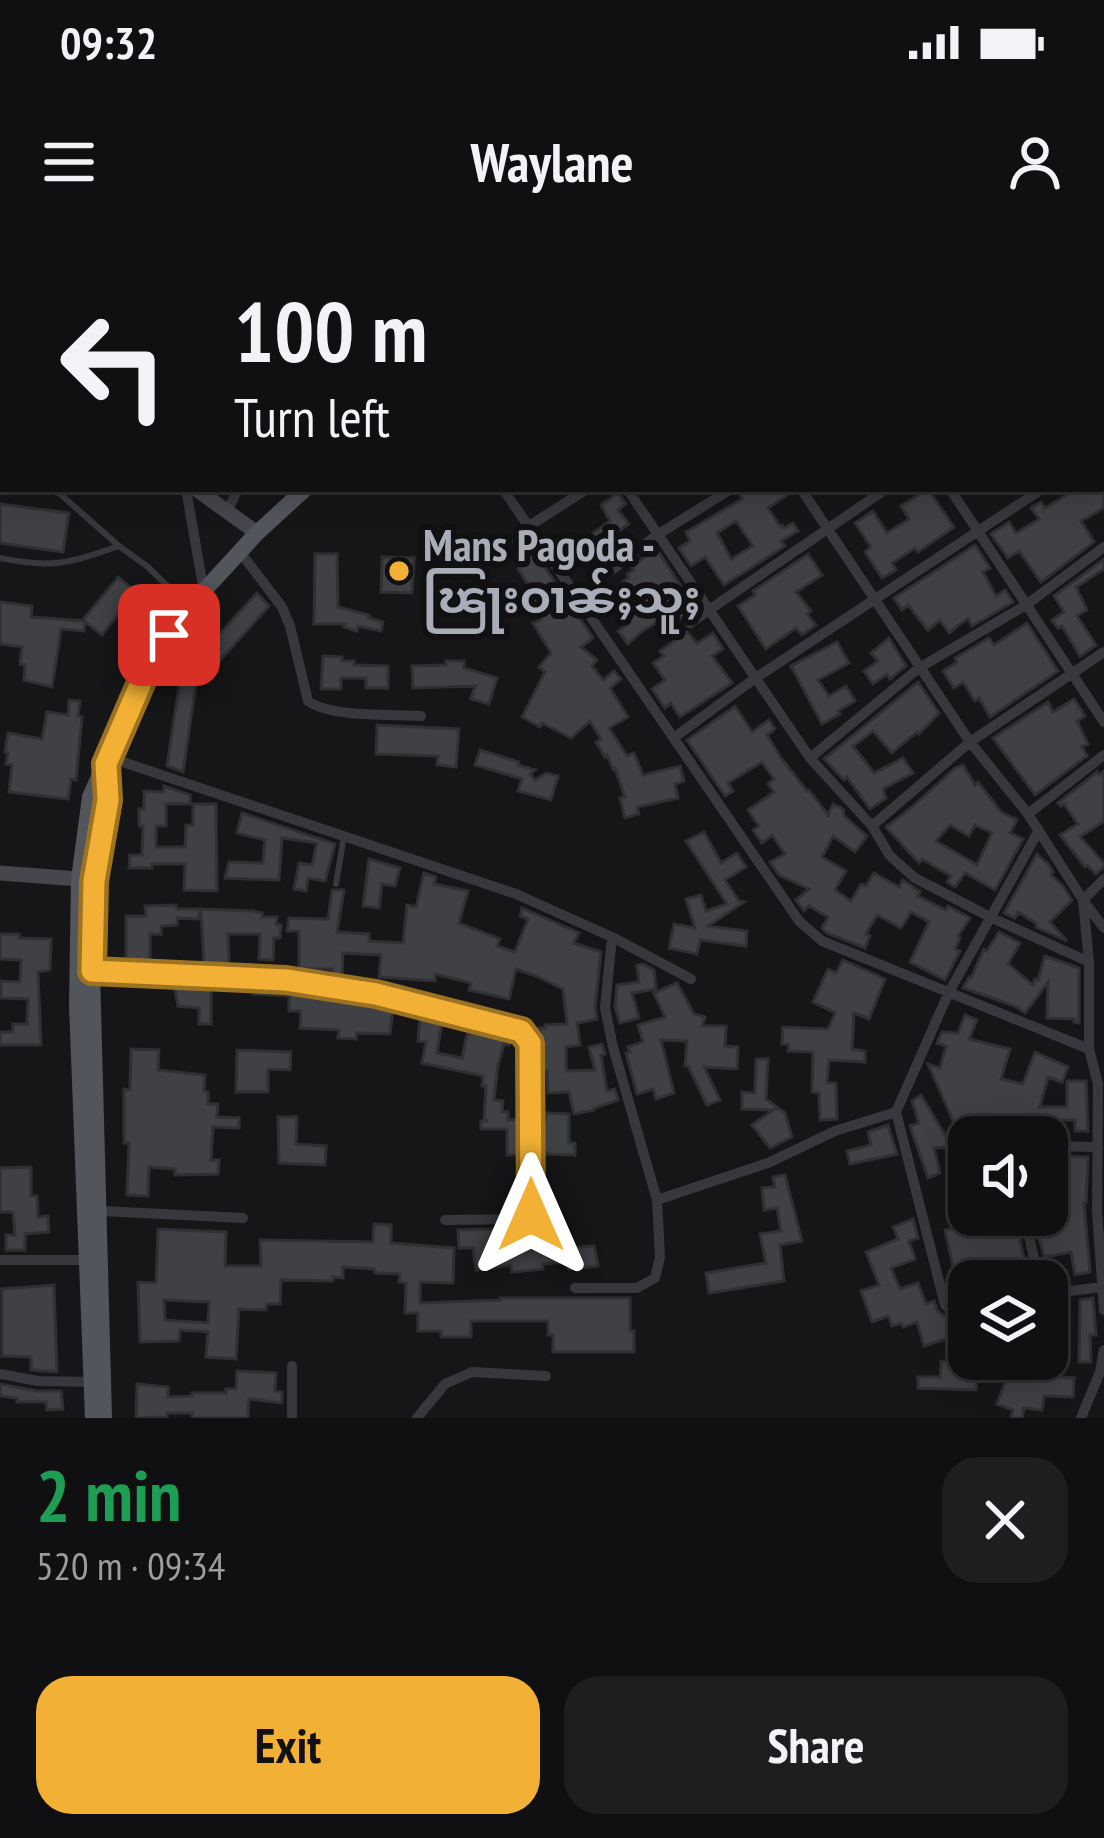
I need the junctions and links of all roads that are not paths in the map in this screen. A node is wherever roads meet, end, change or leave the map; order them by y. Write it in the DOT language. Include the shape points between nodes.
graph roads {
  1 [pos="52,492"];
  2 [pos="187,492"];
  3 [pos="200,492"];
  4 [pos="237,492"];
  5 [pos="302,492"];
  6 [pos="505,492"];
  7 [pos="582,492"];
  8 [pos="629,492"];
  9 [pos="725,492"];
  10 [pos="803,492"];
  11 [pos="881,492"];
  12 [pos="952,492"];
  13 [pos="1038,492"];
  14 [pos="227,512"];
  15 [pos="529,526"];
  16 [pos="826,528"];
  17 [pos="257,533"];
  18 [pos="978,533"];
  19 [pos="657,536"];
  20 [pos="119,547"];
  21 [pos="1104,547"];
  22 [pos="241,552"];
  23 [pos="0,558"];
  24 [pos="204,592"];
  25 [pos="578,596"];
  26 [pos="876,599"];
  27 [pos="1026,604"];
  28 [pos="189,607"];
  29 [pos="709,612"];
  30 [pos="690,623"];
  31 [pos="1104,652"];
  32 [pos="919,668"];
  33 [pos="1072,674"];
  34 [pos="754,679"];
  35 [pos="421,716"];
  36 [pos="1104,722"];
  37 [pos="676,737"];
  38 [pos="970,742"];
  39 [pos="1104,755"];
  40 [pos="810,758"];
  41 [pos="107,760"];
  42 [pos="1028,814"];
  43 [pos="872,826"];
  44 [pos="1039,830"];
  45 [pos="344,836"];
  46 [pos="0,873"];
  47 [pos="79,879"];
  48 [pos="1104,879"];
  49 [pos="336,884"];
  50 [pos="1083,900"];
  51 [pos="990,917"];
  52 [pos="1104,928"];
  53 [pos="612,937"];
  54 [pos="1089,962"];
  55 [pos="92,971"];
  56 [pos="691,979"];
  57 [pos="949,994"];
  58 [pos="1089,1049"];
  59 [pos="896,1112"];
  60 [pos="1101,1132"];
  61 [pos="1068,1146"];
  62 [pos="1098,1147"];
  63 [pos="657,1200"];
  64 [pos="101,1210"];
  65 [pos="1101,1211"];
  66 [pos="243,1218"];
  67 [pos="445,1220"];
  68 [pos="1030,1240"];
  69 [pos="0,1260"];
  70 [pos="88,1260"];
  71 [pos="1034,1260"];
  72 [pos="1102,1287"];
  73 [pos="575,1288"];
  74 [pos="1068,1291"];
  75 [pos="948,1308"];
  76 [pos="1104,1310"];
  77 [pos="1104,1350"];
  78 [pos="292,1366"];
  79 [pos="0,1374"];
  80 [pos="546,1376"];
  81 [pos="92,1382"];
  82 [pos="92,1418"];
  83 [pos="104,1418"];
  84 [pos="292,1418"];
  85 [pos="417,1418"];
  86 [pos="1081,1418"];
  1 -- 20 [label="lane"];
  2 -- 24 [label="street"];
  3 -- 14 [label="street"];
  4 -- 14 [label="street"];
  5 -- 17 [label="main road"];
  6 -- 15 [label="street"];
  7 -- 15 [label="street"];
  8 -- 19 [label="street"];
  9 -- 19 [label="street"];
  10 -- 16 [label="street"];
  11 -- 16 [label="street"];
  12 -- 18 [label="street"];
  13 -- 18 [label="street"];
  14 -- 17 [label="street"];
  15 -- 25 [label="street"];
  16 -- 26 [label="street"];
  16 -- 29 [label="street"];
  17 -- 22 [label="main road"];
  18 -- 26 [label="street"];
  18 -- 27 [label="street"];
  19 -- 25 [label="street"];
  19 -- 29 [label="street"];
  20 -- 23 [label="lane" via="67,564"];
  20 -- 28 [label="lane"];
  21 -- 27 [label="street"];
  22 -- 24 [label="main road"];
  22 -- 35 [label="street" via="282,607 308,701"];
  24 -- 28 [label="main road"];
  25 -- 37 [label="street"];
  26 -- 32 [label="street"];
  26 -- 34 [label="street"];
  27 -- 32 [label="street"];
  27 -- 33 [label="street"];
  28 -- 41 [label="main road" via="150,662"];
  29 -- 30 [label="street"];
  29 -- 34 [label="street"];
  31 -- 33 [label="street"];
  32 -- 38 [label="street"];
  32 -- 40 [label="street"];
  33 -- 36 [label="street"];
  33 -- 38 [label="street"];
  34 -- 37 [label="street"];
  34 -- 40 [label="street"];
  37 -- 57 [label="street" via="800,921 822,941"];
  38 -- 42 [label="street"];
  38 -- 43 [label="street"];
  39 -- 42 [label="street"];
  40 -- 43 [label="street"];
  41 -- 45 [label="street"];
  41 -- 47 [label="main road" via="90,796"];
  41 -- 55 [label="main road"];
  42 -- 44 [label="street"];
  43 -- 51 [label="street" via="915,878"];
  44 -- 50 [label="street"];
  44 -- 51 [label="street"];
  45 -- 49 [label="lane"];
  45 -- 53 [label="street" via="516,894"];
  46 -- 47 [label="street"];
  47 -- 70 [label="main road"];
  48 -- 50 [label="street"];
  50 -- 52 [label="street"];
  50 -- 54 [label="street"];
  51 -- 54 [label="street"];
  51 -- 57 [label="street"];
  53 -- 56 [label="street"];
  53 -- 63 [label="street" via="605,1008"];
  54 -- 58 [label="street"];
  55 -- 64 [label="main road"];
  55 -- 67 [label="street" via="286,980 521,1031 530,1043 531,1215"];
  57 -- 58 [label="street"];
  57 -- 59 [label="street"];
  58 -- 60 [label="street"];
  59 -- 63 [label="street"];
  59 -- 75 [label="street"];
  60 -- 62 [label="street"];
  61 -- 62 [label="street"];
  62 -- 65 [label="street"];
  63 -- 73 [label="street" via="655,1278 637,1288"];
  64 -- 66 [label="street"];
  64 -- 83 [label="main road"];
  65 -- 72 [label="street"];
  68 -- 71 [label="street"];
  69 -- 70 [label="street"];
  70 -- 81 [label="main road"];
  72 -- 74 [label="street"];
  72 -- 76 [label="street"];
  77 -- 86 [label="street"];
  78 -- 84 [label="street"];
  79 -- 81 [label="street"];
  80 -- 85 [label="street" via="472,1372 445,1384"];
  81 -- 82 [label="main road"];
}
